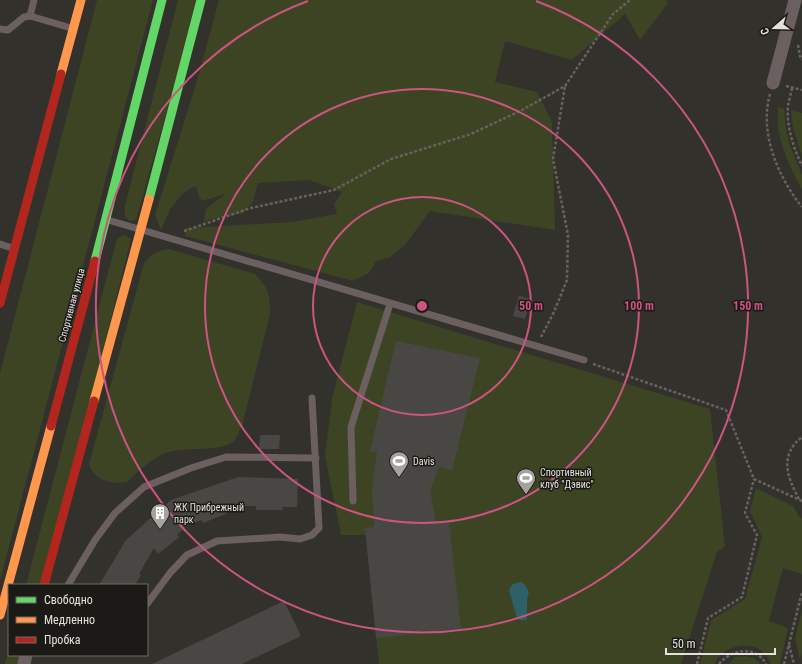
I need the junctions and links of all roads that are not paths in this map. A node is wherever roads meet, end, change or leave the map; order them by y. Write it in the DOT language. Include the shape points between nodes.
graph roads {
  1 [pos="34,0"];
  2 [pos="81,0"];
  3 [pos="162,0"];
  4 [pos="201,0"];
  5 [pos="795,0"];
  6 [pos="30,16"];
  7 [pos="73,28"];
  8 [pos="0,29"];
  9 [pos="773,83"];
  10 [pos="106,219"];
  11 [pos="141,230"];
  12 [pos="0,244"];
  13 [pos="14,248"];
  14 [pos="0,303"];
  15 [pos="390,304"];
  16 [pos="584,360"];
  17 [pos="312,398"];
  18 [pos="316,458"];
  19 [pos="353,501"];
  20 [pos="8,584"];
  21 [pos="44,584"];
  22 [pos="69,584"];
  23 [pos="8,585"];
  24 [pos="148,603"];
  25 [pos="0,615"];
  1 -- 6 [label="lane"];
  2 -- 7 [label="main road"];
  3 -- 10 [label="main road, Спортивная улица"];
  4 -- 11 [label="main road"];
  5 -- 9 [label="street"];
  6 -- 7 [label="lane"];
  6 -- 8 [label="lane" via="24,17 8,30"];
  7 -- 13 [label="main road"];
  10 -- 11 [label="lane"];
  10 -- 20 [label="main road, Спортивная улица"];
  11 -- 15 [label="lane"];
  11 -- 21 [label="main road"];
  12 -- 13 [label="lane"];
  13 -- 14 [label="main road"];
  15 -- 16 [label="lane"];
  15 -- 19 [label="lane" via="351,427"];
  17 -- 18 [label="lane"];
  18 -- 22 [label="lane" via="226,457 144,487 115,513"];
  18 -- 24 [label="lane" via="320,528 312,535 300,539 280,537 217,541 187,555"];
  23 -- 25 [label="main road, Спортивная улица"];
}
